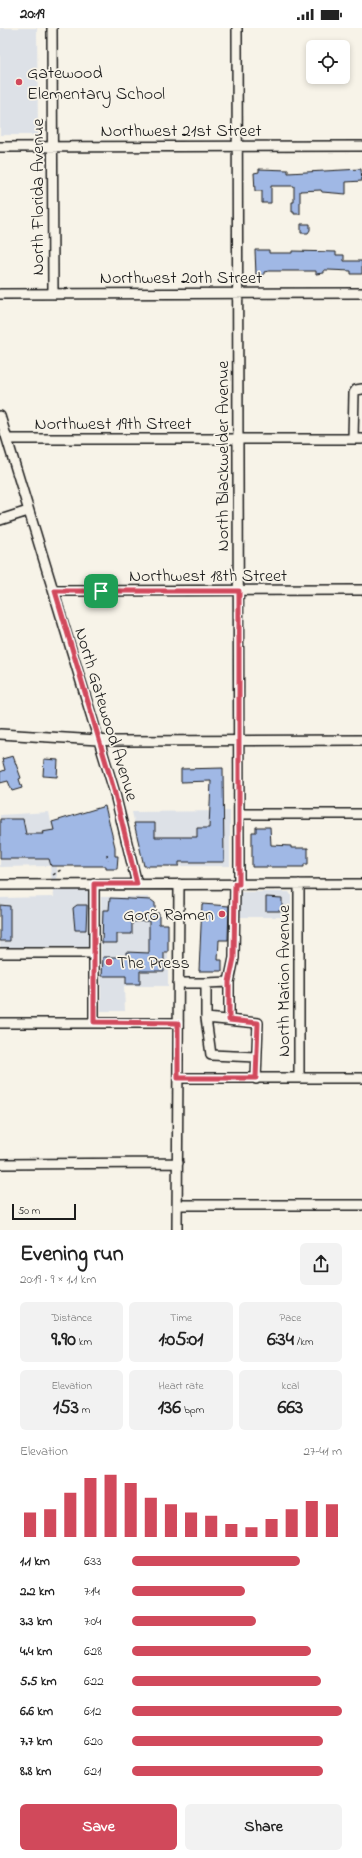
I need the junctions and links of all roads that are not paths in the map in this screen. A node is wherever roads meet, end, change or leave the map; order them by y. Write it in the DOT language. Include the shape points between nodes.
graph roads {
  1 [pos="52,28"];
  2 [pos="237,28"];
  3 [pos="52,146"];
  4 [pos="238,146"];
  5 [pos="362,146"];
  6 [pos="0,147"];
  7 [pos="238,293"];
  8 [pos="362,293"];
  9 [pos="0,294"];
  10 [pos="53,294"];
  11 [pos="362,389"];
  12 [pos="0,416"];
  13 [pos="7,439"];
  14 [pos="238,439"];
  15 [pos="357,439"];
  16 [pos="28,511"];
  17 [pos="0,520"];
  18 [pos="362,590"];
  19 [pos="55,591"];
  20 [pos="239,591"];
  21 [pos="0,734"];
  22 [pos="99,739"];
  23 [pos="239,740"];
  24 [pos="362,740"];
  25 [pos="239,814"];
  26 [pos="362,814"];
  27 [pos="94,884"];
  28 [pos="137,884"];
  29 [pos="179,884"];
  30 [pos="237,884"];
  31 [pos="299,884"];
  32 [pos="362,884"];
  33 [pos="0,885"];
  34 [pos="0,953"];
  35 [pos="94,953"];
  36 [pos="229,982"];
  37 [pos="178,983"];
  38 [pos="206,983"];
  39 [pos="206,1018"];
  40 [pos="229,1020"];
  41 [pos="94,1022"];
  42 [pos="0,1023"];
  43 [pos="178,1023"];
  44 [pos="256,1057"];
  45 [pos="178,1078"];
  46 [pos="256,1078"];
  47 [pos="299,1078"];
  48 [pos="362,1078"];
  49 [pos="178,1163"];
  50 [pos="0,1164"];
  51 [pos="178,1205"];
  52 [pos="362,1205"];
  53 [pos="177,1230"];
  1 -- 3 [label="street, North Florida Avenue"];
  2 -- 4 [label="street, North Blackwelder Avenue"];
  3 -- 4 [label="street, Northwest 21st Street"];
  3 -- 6 [label="street, Northwest 21st Street"];
  3 -- 10 [label="street, North Florida Avenue"];
  4 -- 5 [label="street, Northwest 21st Street"];
  4 -- 7 [label="street, North Blackwelder Avenue"];
  7 -- 8 [label="street, Northwest 20th Street"];
  7 -- 10 [label="street, Northwest 20th Street"];
  7 -- 14 [label="street, North Blackwelder Avenue"];
  9 -- 10 [label="street, Northwest 20th Street"];
  11 -- 15 [label="street" via="354,393"];
  12 -- 13 [label="street, North Gatewood Avenue"];
  13 -- 14 [label="street, Northwest 19th Street"];
  13 -- 16 [label="street, North Gatewood Avenue"];
  14 -- 15 [label="street, Northwest 19th Street"];
  14 -- 20 [label="street, North Blackwelder Avenue"];
  16 -- 17 [label="street"];
  16 -- 19 [label="street, North Gatewood Avenue"];
  18 -- 20 [label="street, Northwest 18th Street"];
  19 -- 20 [label="street, Northwest 18th Street"];
  19 -- 22 [label="street, North Gatewood Avenue"];
  20 -- 23 [label="street, North Blackwelder Avenue"];
  21 -- 22 [label="street"];
  22 -- 23 [label="street"];
  22 -- 28 [label="street, North Gatewood Avenue" via="121,815"];
  23 -- 24 [label="street"];
  23 -- 25 [label="street, North Blackwelder Avenue"];
  25 -- 26 [label="street"];
  25 -- 30 [label="street, North Blackwelder Avenue"];
  27 -- 28 [label="street"];
  27 -- 33 [label="street"];
  27 -- 35 [label="street"];
  28 -- 29 [label="street"];
  29 -- 30 [label="street"];
  29 -- 37 [label="street"];
  30 -- 31 [label="street"];
  30 -- 36 [label="street, North Blackwelder Avenue" via="234,958"];
  31 -- 32 [label="street"];
  31 -- 47 [label="street, North Marion Avenue"];
  34 -- 35 [label="street"];
  35 -- 41 [label="street"];
  36 -- 38 [label="street"];
  36 -- 40 [label="street, North Blackwelder Avenue"];
  37 -- 38 [label="street"];
  37 -- 43 [label="street"];
  38 -- 39 [label="street"];
  39 -- 40 [label="street"];
  39 -- 44 [label="street" via="211,1055"];
  40 -- 44 [label="street" via="258,1023"];
  41 -- 42 [label="street"];
  41 -- 43 [label="street"];
  43 -- 45 [label="street"];
  44 -- 46 [label="street"];
  45 -- 46 [label="street"];
  45 -- 49 [label="street"];
  46 -- 47 [label="street"];
  47 -- 48 [label="street"];
  49 -- 50 [label="street"];
  49 -- 51 [label="street"];
  51 -- 52 [label="street"];
  51 -- 53 [label="street"];
}
